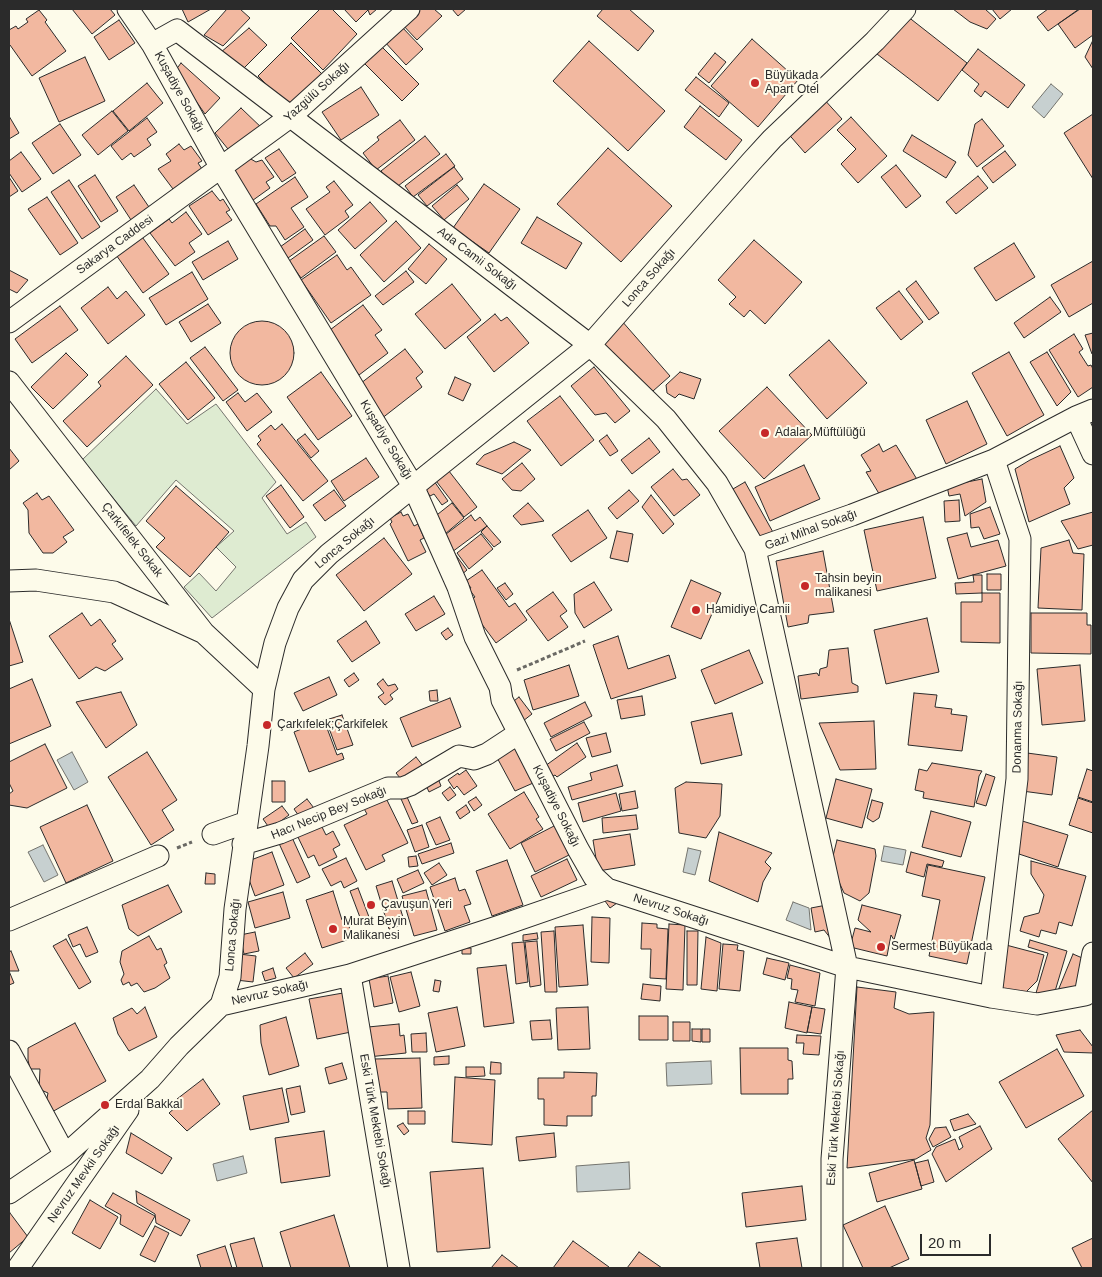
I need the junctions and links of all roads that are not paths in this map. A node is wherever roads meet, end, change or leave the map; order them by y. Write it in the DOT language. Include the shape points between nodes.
graph roads {
  1 [pos="128,9"];
  2 [pos="409,9"];
  3 [pos="905,9"];
  4 [pos="152,44"];
  5 [pos="290,117"];
  6 [pos="221,168"];
  7 [pos="9,322"];
  8 [pos="590,345"];
  9 [pos="9,382"];
  10 [pos="1084,413"];
  11 [pos="1093,454"];
  12 [pos="994,460"];
  13 [pos="413,486"];
  14 [pos="755,549"];
  15 [pos="9,581"];
  16 [pos="204,633"];
  17 [pos="264,689"];
  18 [pos="520,733"];
  19 [pos="247,822"];
  20 [pos="213,834"];
  21 [pos="243,844"];
  22 [pos="158,856"];
  23 [pos="607,889"];
  24 [pos="9,920"];
  25 [pos="1093,953"];
  26 [pos="847,967"];
  27 [pos="350,975"];
  28 [pos="991,997"];
  29 [pos="1090,998"];
  30 [pos="222,1005"];
  31 [pos="9,1051"];
  32 [pos="150,1079"];
  33 [pos="65,1156"];
  34 [pos="9,1193"];
  35 [pos="18,1268"];
  36 [pos="399,1268"];
  37 [pos="832,1268"];
  1 -- 4 [label="street, Kuşadiye Sokağı"];
  2 -- 5 [label="street, Yazgülü Sokağı"];
  3 -- 8 [label="street, Lonca Sokağı" via="751,162"];
  4 -- 5 [label="street, Ada Camii Sokağı" via="177,30"];
  4 -- 6 [label="street, Kuşadiye Sokağı"];
  5 -- 6 [label="street, Yazgülü Sokağı"];
  5 -- 8 [label="street, Ada Camii Sokağı"];
  6 -- 7 [label="street, Sakarya Caddesi"];
  6 -- 13 [label="street, Kuşadiye Sokağı"];
  8 -- 13 [label="street, Lonca Sokağı"];
  8 -- 14 [label="street, Ada Camii Sokağı" via="666,419 717,483"];
  9 -- 16 [label="street, Çarkıfelek Sokak"];
  10 -- 11 [label="street"];
  10 -- 12 [label="street, Gazi Mihal Sokağı"];
  12 -- 14 [label="street, Gazi Mihal Sokağı"];
  12 -- 28 [label="street, Donanma Sokağı" via="1020,539 1017,779"];
  13 -- 17 [label="street, Lonca Sokağı" via="329,554 303,580 284,616"];
  13 -- 18 [label="street, Kuşadiye Sokağı" via="458,588 474,636"];
  14 -- 26 [label="street, Gazi Mihal Sokağı"];
  15 -- 16 [label="street" via="36,580 114,592"];
  16 -- 17 [label="street, Çarkıfelek Sokak"];
  17 -- 19 [label="street, Lonca Sokağı"];
  18 -- 21 [label="street, Hacı Necip Bey Sokağı" via="474,759 459,756 406,787 388,788 280,833"];
  18 -- 23 [label="street, Kuşadiye Sokağı" via="578,849 594,877"];
  19 -- 20 [label="street"];
  19 -- 21 [label="street, Lonca Sokağı"];
  21 -- 30 [label="street, Lonca Sokağı" via="230,977"];
  22 -- 24 [label="street"];
  23 -- 26 [label="street, Nevruz Sokağı"];
  23 -- 27 [label="street, Nevruz Sokağı"];
  25 -- 29 [label="street, Nevruz Sokağı"];
  26 -- 28 [label="street, Nevruz Sokağı"];
  26 -- 37 [label="street, Eski Türk Mektebi Sokağı" via="832,1159"];
  27 -- 30 [label="street, Nevruz Sokağı"];
  27 -- 36 [label="street, Eski Türk Mektebi Sokağı"];
  28 -- 29 [label="street, Nevruz Sokağı" via="1037,1004"];
  30 -- 32 [label="street"];
  31 -- 33 [label="street"];
  32 -- 33 [label="street"];
  32 -- 35 [label="street, Nevruz Mevkii Sokağı"];
  33 -- 34 [label="street"];
}
